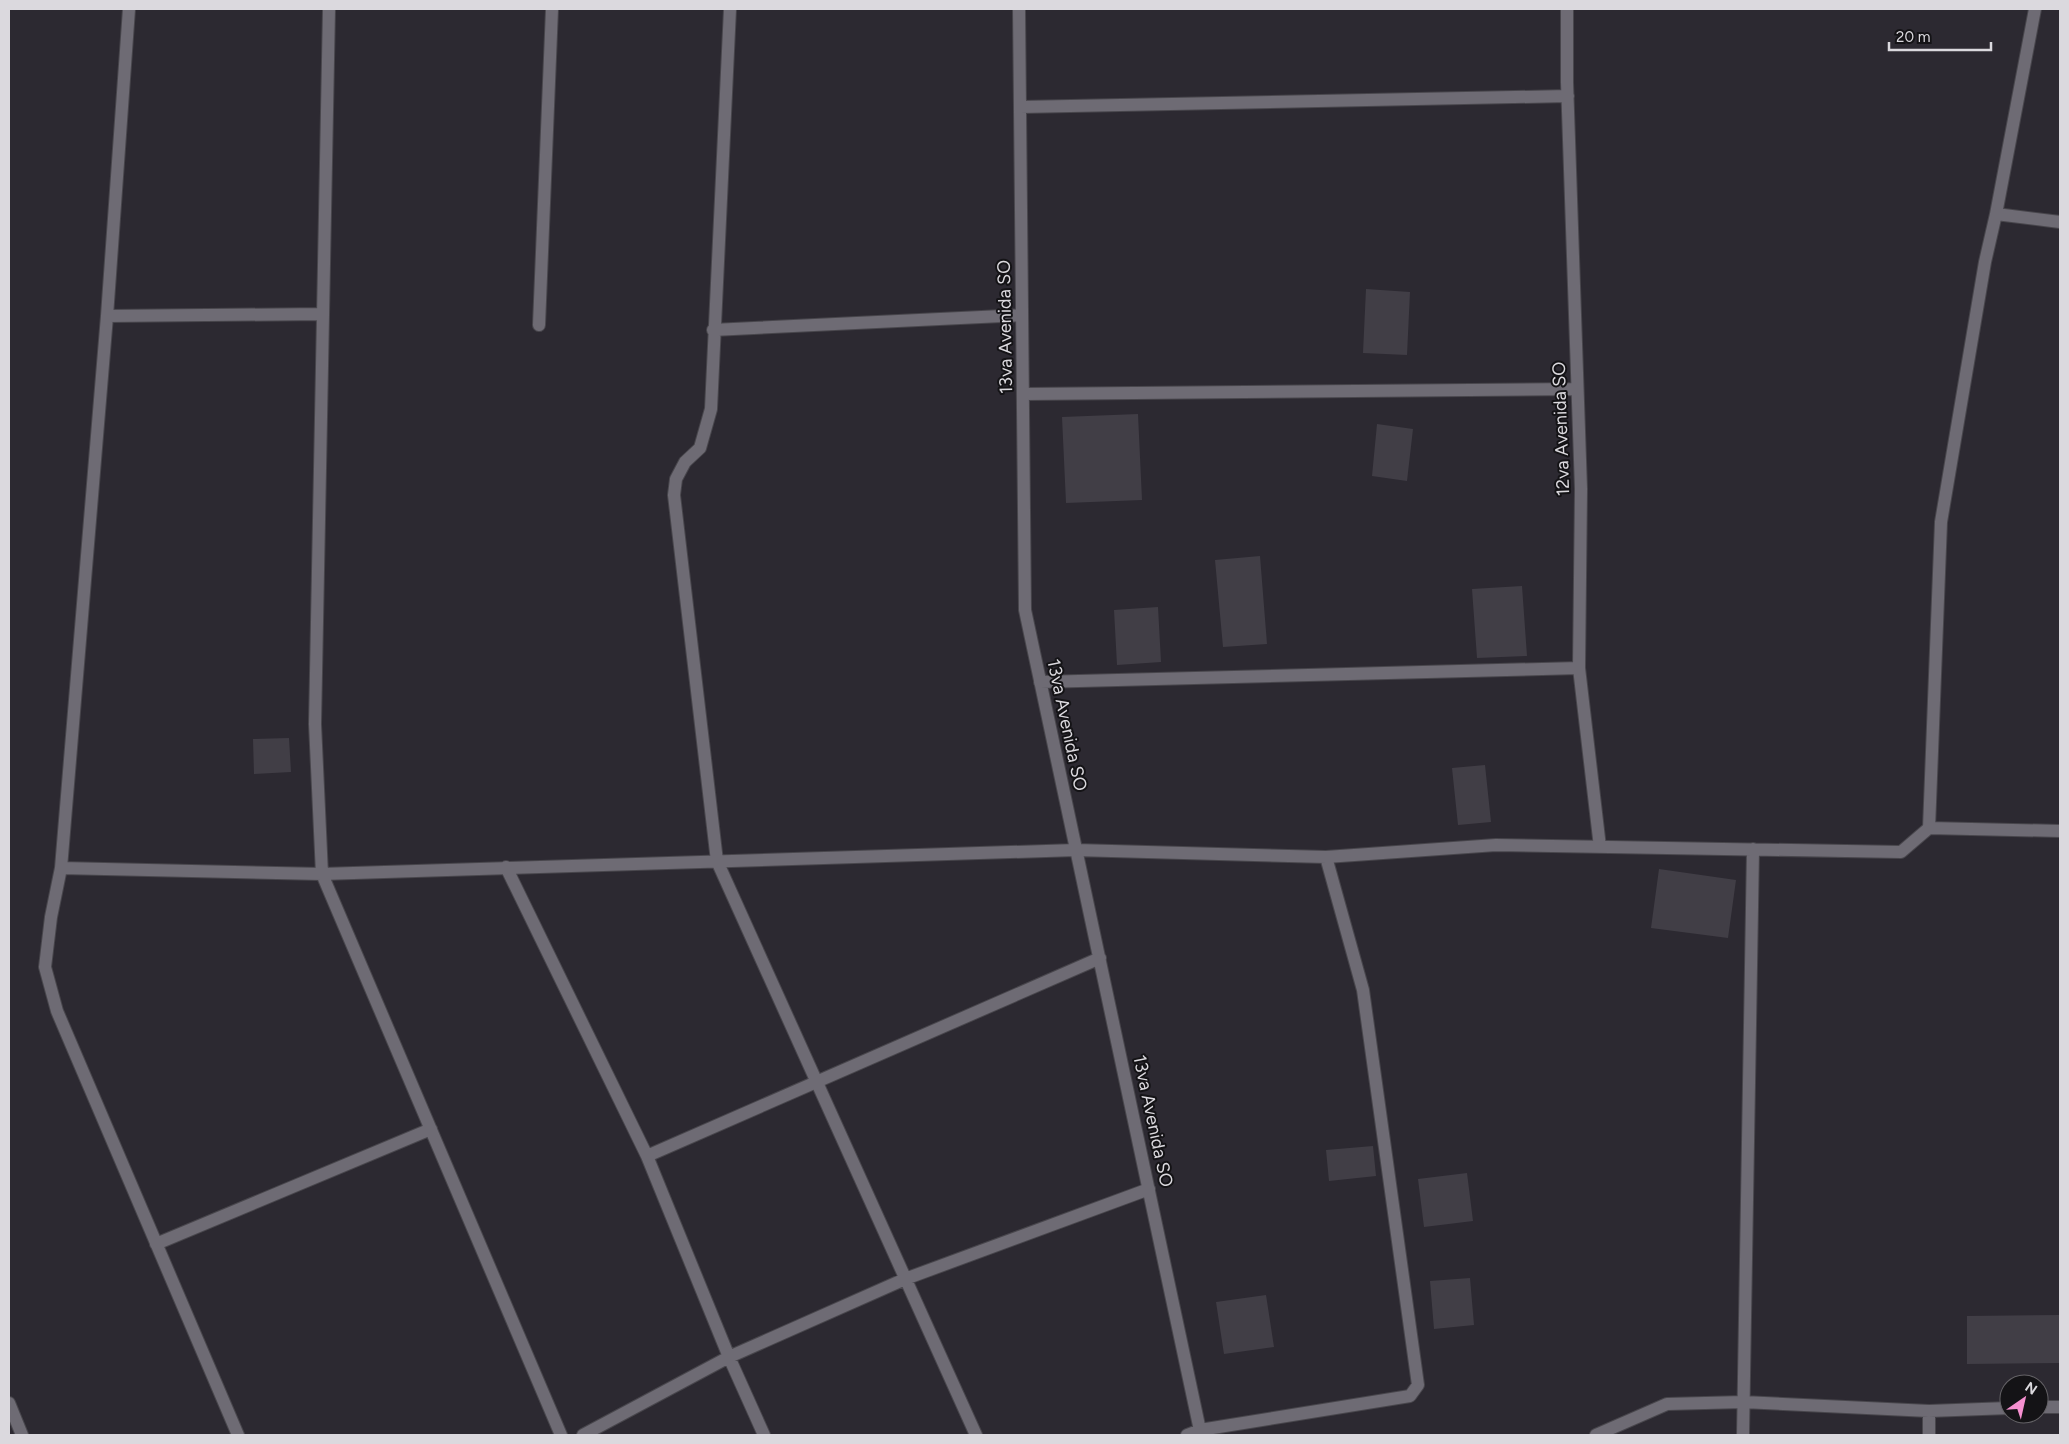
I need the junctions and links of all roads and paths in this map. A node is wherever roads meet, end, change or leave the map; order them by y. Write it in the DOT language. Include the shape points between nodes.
graph roads {
  1 [pos="130,9"];
  2 [pos="329,9"];
  3 [pos="552,9"];
  4 [pos="730,9"];
  5 [pos="1019,9"];
  6 [pos="1567,9"];
  7 [pos="2035,9"];
  8 [pos="1568,96"];
  9 [pos="1020,107"];
  10 [pos="1996,214"];
  11 [pos="2060,222"];
  12 [pos="323,314"];
  13 [pos="1021,315"];
  14 [pos="107,316"];
  15 [pos="539,325"];
  16 [pos="713,330"];
  17 [pos="1577,389"];
  18 [pos="1024,394"];
  19 [pos="1579,668"];
  20 [pos="1040,682"];
  21 [pos="1929,828"];
  22 [pos="2060,831"];
  23 [pos="1600,846"];
  24 [pos="1753,849"];
  25 [pos="1076,850"];
  26 [pos="1326,857"];
  27 [pos="717,861"];
  28 [pos="506,867"];
  29 [pos="61,868"];
  30 [pos="322,874"];
  31 [pos="1100,958"];
  32 [pos="817,1082"];
  33 [pos="431,1129"];
  34 [pos="647,1156"];
  35 [pos="1150,1188"];
  36 [pos="156,1244"];
  37 [pos="905,1279"];
  38 [pos="729,1357"];
  39 [pos="1743,1402"];
  40 [pos="9,1404"];
  41 [pos="1999,1408"];
  42 [pos="1929,1410"];
  43 [pos="1200,1433"];
  44 [pos="22,1435"];
  45 [pos="238,1435"];
  46 [pos="561,1435"];
  47 [pos="583,1435"];
  48 [pos="764,1435"];
  49 [pos="976,1435"];
  50 [pos="1187,1435"];
  51 [pos="1596,1435"];
  52 [pos="1743,1435"];
  53 [pos="1929,1435"];
  1 -- 14 [label="street"];
  2 -- 12 [label="street"];
  3 -- 15 [label="street"];
  4 -- 16 [label="street"];
  5 -- 9 [label="street, 13va Avenida SO"];
  6 -- 8 [label="street, 12va Avenida SO"];
  7 -- 10 [label="street"];
  8 -- 9 [label="street"];
  8 -- 17 [label="street, 12va Avenida SO"];
  9 -- 13 [label="street, 13va Avenida SO"];
  10 -- 11 [label="street"];
  10 -- 21 [label="street" via="1941,522"];
  12 -- 14 [label="street"];
  12 -- 30 [label="street" via="315,724"];
  13 -- 16 [label="street"];
  13 -- 18 [label="street, 13va Avenida SO"];
  14 -- 29 [label="street"];
  16 -- 27 [label="street" via="711,409 700,448 685,462 676,479 674,495"];
  17 -- 18 [label="street"];
  17 -- 19 [label="street, 12va Avenida SO" via="1581,489"];
  18 -- 20 [label="street, 13va Avenida SO" via="1025,610"];
  19 -- 20 [label="street"];
  19 -- 23 [label="street, 12va Avenida SO"];
  20 -- 25 [label="street, 13va Avenida SO"];
  21 -- 22 [label="street"];
  21 -- 24 [label="street" via="1901,852"];
  23 -- 24 [label="street"];
  23 -- 26 [label="street" via="1496,845"];
  24 -- 39 [label="street"];
  25 -- 26 [label="street"];
  25 -- 27 [label="street"];
  25 -- 31 [label="street, 13va Avenida SO"];
  26 -- 43 [label="street" via="1363,990 1418,1385 1410,1396"];
  27 -- 28 [label="street"];
  27 -- 32 [label="street"];
  28 -- 30 [label="street"];
  28 -- 34 [label="street"];
  29 -- 30 [label="street"];
  29 -- 36 [label="street" via="45,967 57,1011"];
  30 -- 33 [label="street"];
  31 -- 32 [label="street"];
  31 -- 35 [label="street, 13va Avenida SO"];
  32 -- 34 [label="street"];
  32 -- 37 [label="street"];
  33 -- 36 [label="street"];
  33 -- 46 [label="street"];
  34 -- 38 [label="street"];
  35 -- 37 [label="street"];
  35 -- 43 [label="street, 13va Avenida SO"];
  36 -- 45 [label="street"];
  37 -- 38 [label="street"];
  37 -- 49 [label="street"];
  38 -- 47 [label="street"];
  38 -- 48 [label="street"];
  39 -- 42 [label="street"];
  39 -- 51 [label="street" via="1667,1404"];
  39 -- 52 [label="street"];
  40 -- 44 [label="street"];
  41 -- 42 [label="street"];
  42 -- 53 [label="street"];
  43 -- 50 [label="street"];
}
